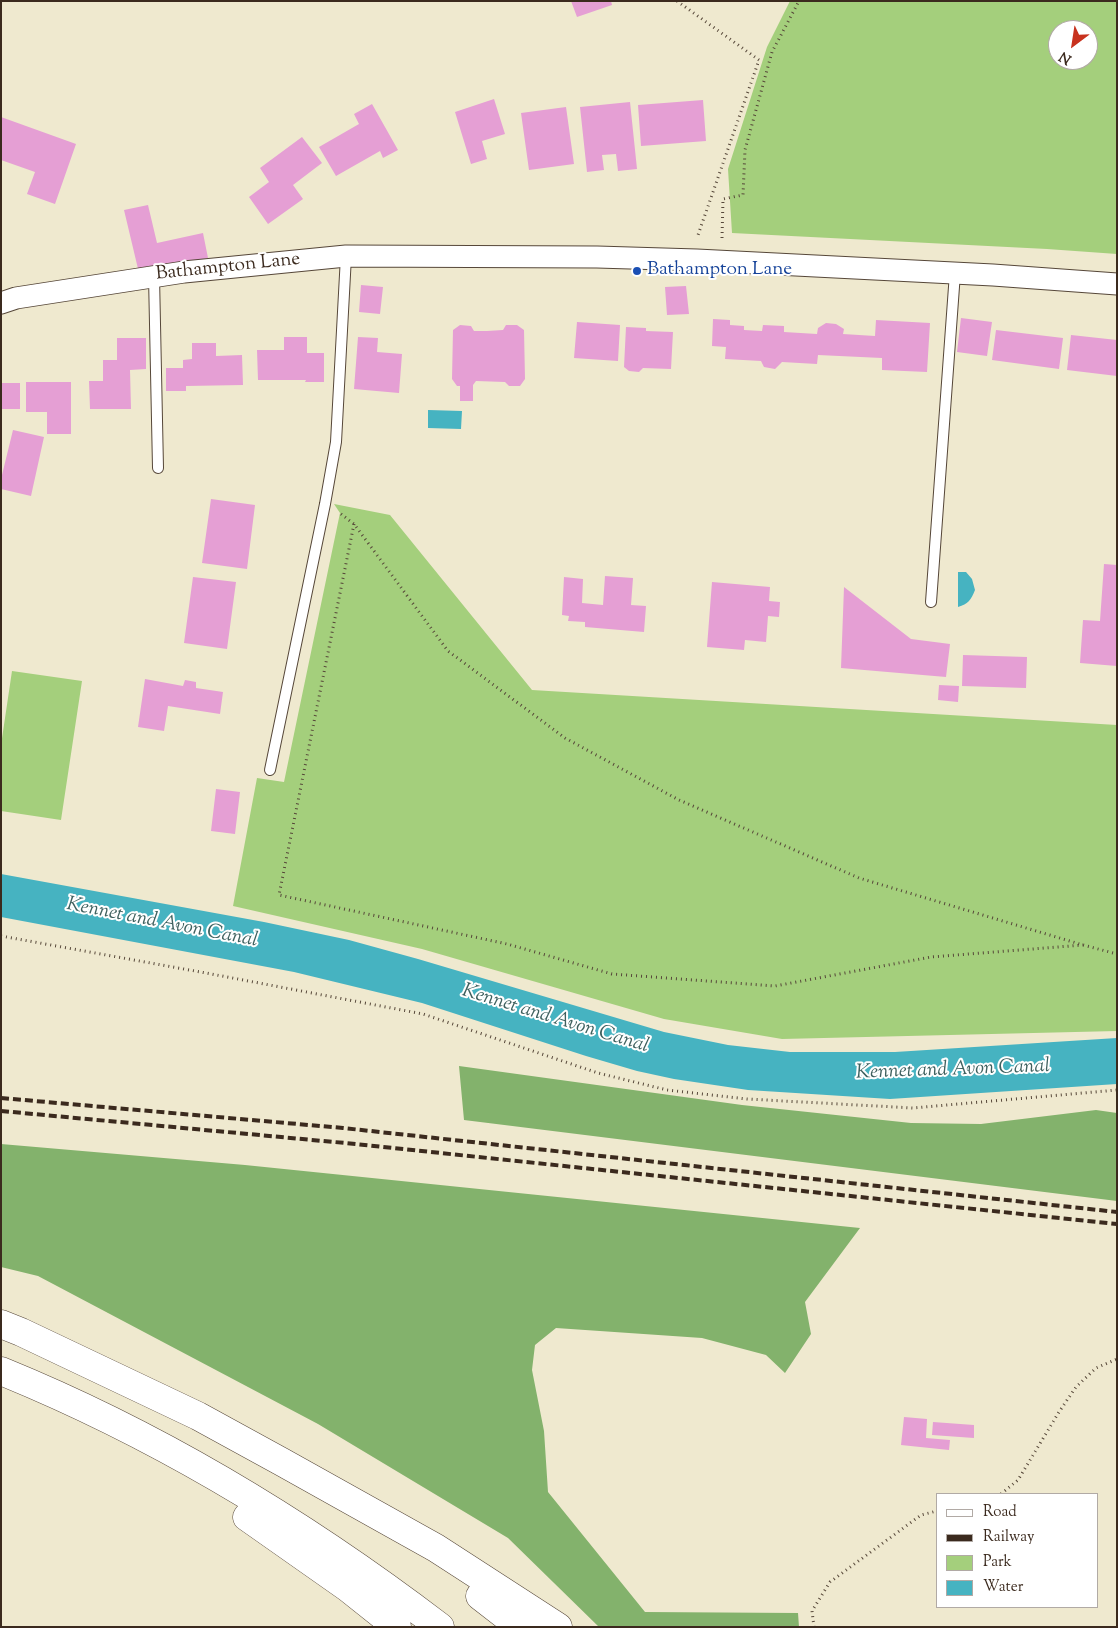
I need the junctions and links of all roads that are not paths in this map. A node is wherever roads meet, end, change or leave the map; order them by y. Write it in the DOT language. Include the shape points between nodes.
graph roads {
  1 [pos="346,256"];
  2 [pos="955,273"];
  3 [pos="154,276"];
  4 [pos="1117,284"];
  5 [pos="1,302"];
  6 [pos="158,468"];
  7 [pos="931,602"];
  8 [pos="270,770"];
  9 [pos="1,1324"];
  10 [pos="1,1371"];
  11 [pos="1,1387"];
  12 [pos="282,1462"];
  13 [pos="397,1627"];
  14 [pos="440,1627"];
  15 [pos="520,1627"];
  16 [pos="558,1627"];
  1 -- 2 [label="street, Bathampton Lane" via="721,255"];
  1 -- 3 [label="street, Bathampton Lane"];
  1 -- 8 [label="lane" via="336,442"];
  2 -- 4 [label="street, Bathampton Lane"];
  2 -- 7 [label="lane"];
  3 -- 5 [label="street, Bathampton Lane"];
  3 -- 6 [label="lane"];
  9 -- 12 [label="highway" via="198,1416"];
  10 -- 14 [label="highway" via="134,1431 260,1502 383,1583"];
  11 -- 13 [label="highway" via="190,1480 261,1525"];
  12 -- 15 [label="highway" via="448,1572"];
  12 -- 16 [label="highway" via="436,1548"];
}
